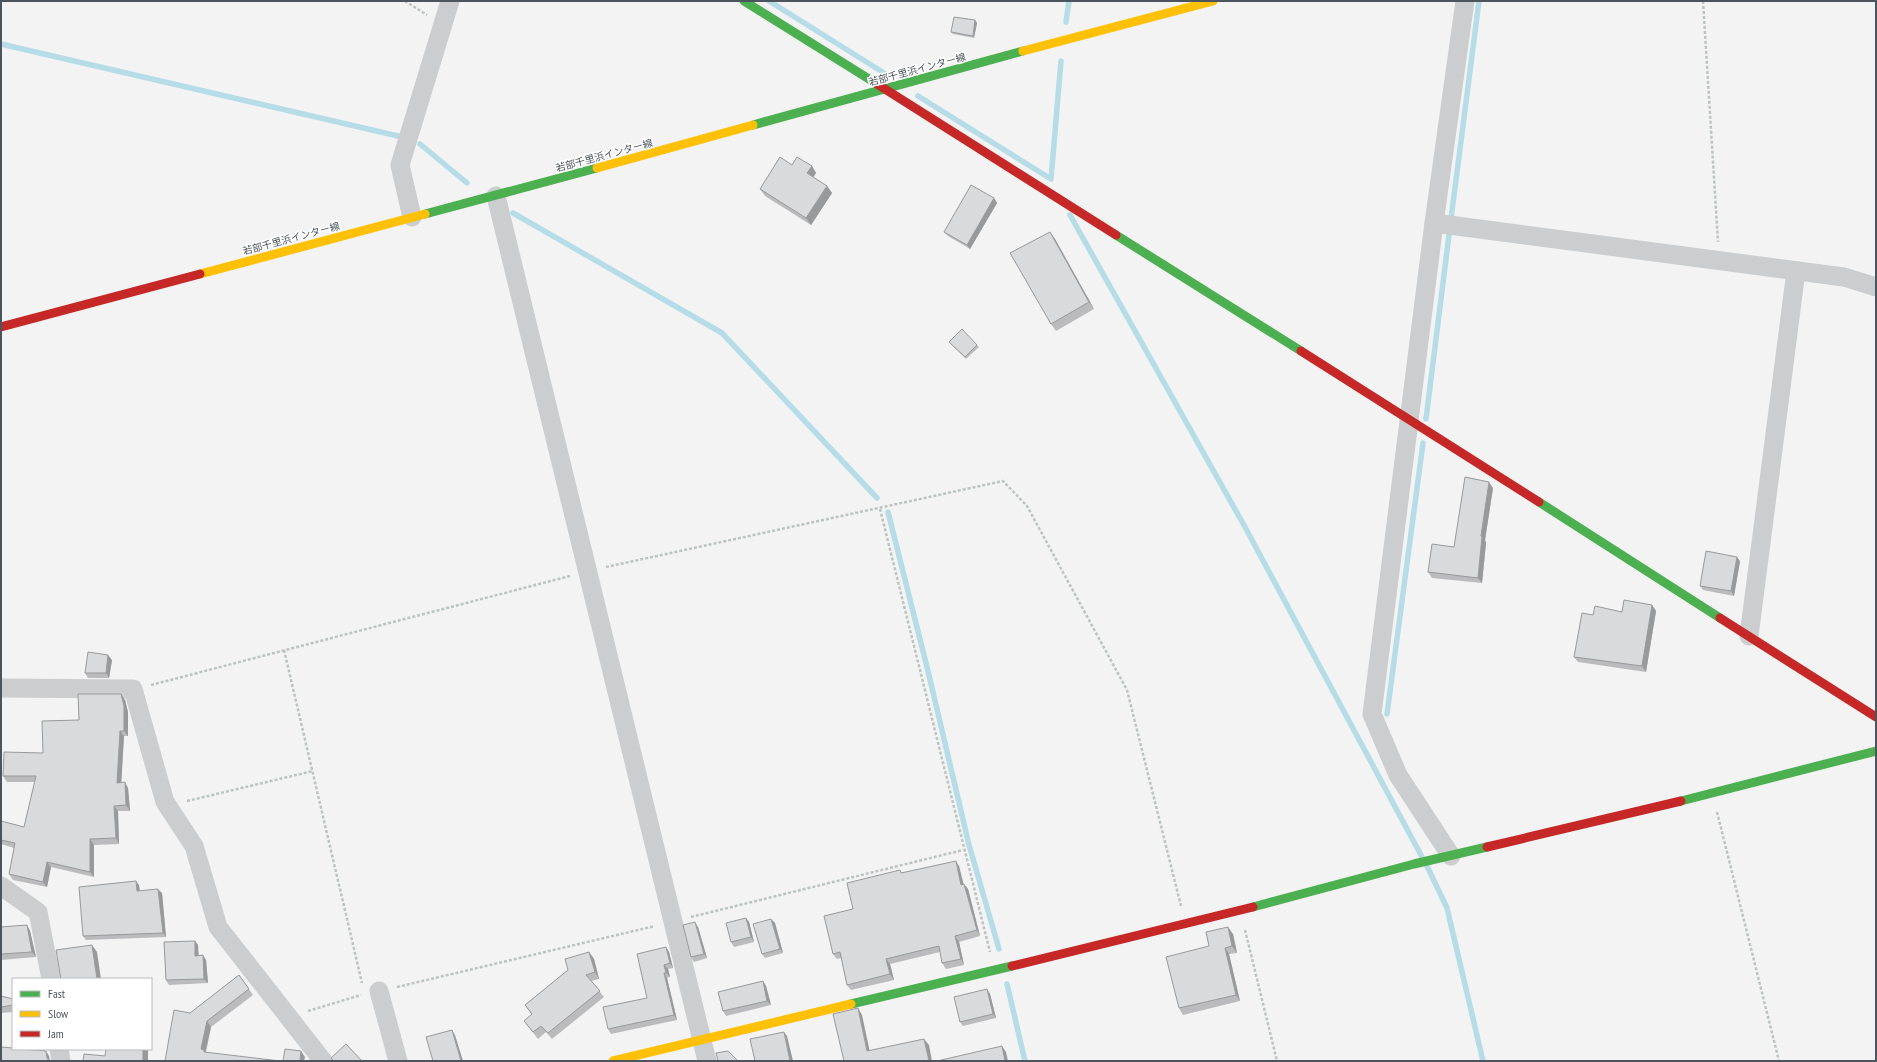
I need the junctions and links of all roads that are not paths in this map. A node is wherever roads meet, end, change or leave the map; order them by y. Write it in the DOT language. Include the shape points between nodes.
graph roads {
  1 [pos="450,1"];
  2 [pos="744,1"];
  3 [pos="1213,1"];
  4 [pos="1465,1"];
  5 [pos="884,89"];
  6 [pos="496,196"];
  7 [pos="412,217"];
  8 [pos="1434,223"];
  9 [pos="1796,271"];
  10 [pos="1876,287"];
  11 [pos="1,327"];
  12 [pos="1409,419"];
  13 [pos="1749,636"];
  14 [pos="1,688"];
  15 [pos="1876,717"];
  16 [pos="1876,751"];
  17 [pos="1444,857"];
  18 [pos="1,886"];
  19 [pos="52,978"];
  20 [pos="372,992"];
  21 [pos="702,1040"];
  22 [pos="59,1050"];
  23 [pos="61,1061"];
  24 [pos="323,1061"];
  25 [pos="398,1061"];
  26 [pos="613,1061"];
  27 [pos="707,1061"];
  1 -- 7 [label="street" via="400,165"];
  2 -- 5 [label="street"];
  3 -- 5 [label="street, 若部千里浜インター線"];
  4 -- 8 [label="street"];
  5 -- 6 [label="street, 若部千里浜インター線"];
  5 -- 12 [label="street"];
  6 -- 7 [label="street, 若部千里浜インター線"];
  6 -- 21 [label="street"];
  7 -- 11 [label="street, 若部千里浜インター線"];
  8 -- 9 [label="street"];
  8 -- 12 [label="street"];
  9 -- 10 [label="street" via="1844,277"];
  9 -- 13 [label="street"];
  12 -- 13 [label="street"];
  12 -- 17 [label="street" via="1372,714 1398,775"];
  13 -- 15 [label="street"];
  14 -- 24 [label="street" via="133,689 167,806 194,846 218,927"];
  16 -- 17 [label="street" via="1713,794"];
  17 -- 21 [label="street" via="1185,925"];
  18 -- 19 [label="street" via="38,912"];
  20 -- 25 [label="street"];
  21 -- 26 [label="street"];
  21 -- 27 [label="street"];
  22 -- 23 [label="street"];
}
